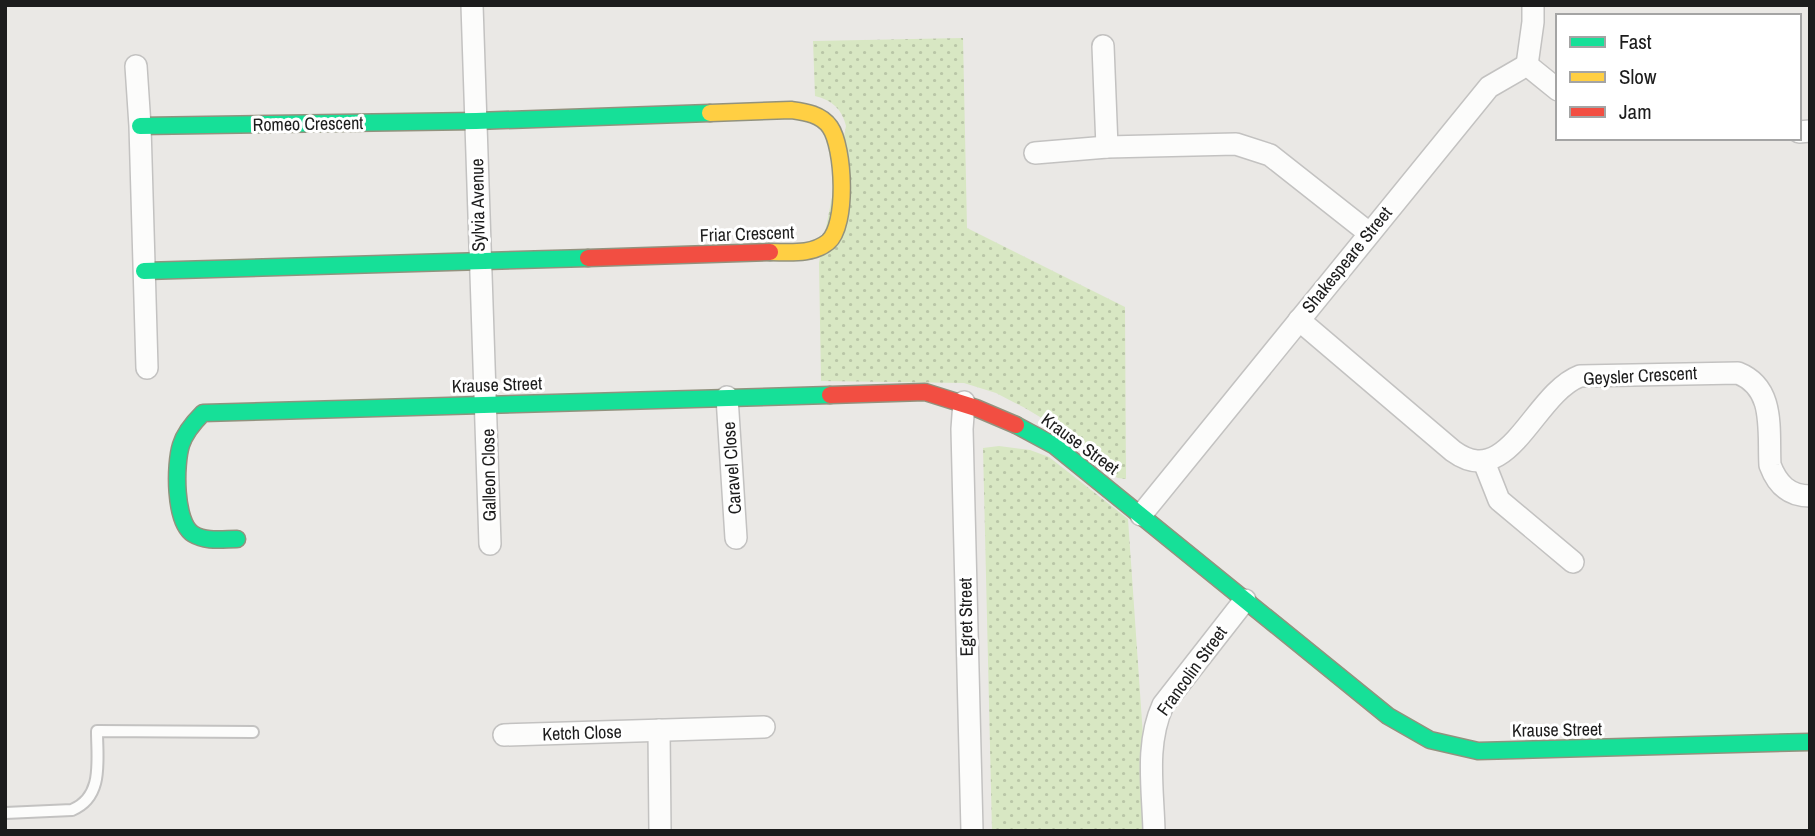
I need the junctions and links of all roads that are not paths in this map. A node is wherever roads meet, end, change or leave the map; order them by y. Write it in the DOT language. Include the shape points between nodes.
graph roads {
  1 [pos="472,5"];
  2 [pos="1533,5"];
  3 [pos="1103,46"];
  4 [pos="1527,65"];
  5 [pos="136,66"];
  6 [pos="1556,88"];
  7 [pos="475,121"];
  8 [pos="140,126"];
  9 [pos="1107,147"];
  10 [pos="1035,153"];
  11 [pos="1369,233"];
  12 [pos="479,261"];
  13 [pos="144,271"];
  14 [pos="1299,320"];
  15 [pos="147,368"];
  16 [pos="727,397"];
  17 [pos="964,402"];
  18 [pos="487,405"];
  19 [pos="1484,462"];
  20 [pos="1810,496"];
  21 [pos="1141,515"];
  22 [pos="736,538"];
  23 [pos="237,539"];
  24 [pos="490,544"];
  25 [pos="1573,562"];
  26 [pos="1245,600"];
  27 [pos="764,727"];
  28 [pos="659,730"];
  29 [pos="253,732"];
  30 [pos="504,735"];
  31 [pos="1810,742"];
  32 [pos="5,813"];
  33 [pos="660,831"];
  34 [pos="972,831"];
  35 [pos="1154,831"];
  1 -- 7 [label="street, Sylvia Avenue"];
  2 -- 4 [label="street"];
  3 -- 9 [label="street"];
  4 -- 6 [label="street"];
  4 -- 11 [label="street, Shakespeare Street" via="1489,87"];
  5 -- 8 [label="street"];
  7 -- 8 [label="street, Romeo Crescent"];
  7 -- 12 [label="street, Sylvia Avenue"];
  7 -- 12 [label="street, Friar Crescent" via="791,110 821,118 832,128 839,146 837,231 813,251"];
  8 -- 13 [label="street"];
  9 -- 10 [label="street"];
  9 -- 11 [label="street" via="1236,144 1255,150 1270,155"];
  11 -- 14 [label="street, Shakespeare Street"];
  12 -- 13 [label="street"];
  12 -- 18 [label="street, Sylvia Avenue"];
  13 -- 15 [label="street"];
  14 -- 19 [label="street" via="1453,451 1473,462"];
  14 -- 21 [label="street, Shakespeare Street"];
  16 -- 17 [label="street, Krause Street" via="925,392"];
  16 -- 18 [label="street, Krause Street"];
  16 -- 22 [label="street, Caravel Close"];
  17 -- 21 [label="street, Krause Street" via="1055,446"];
  17 -- 34 [label="street, Egret Street"];
  18 -- 23 [label="street, Krause Street" via="204,413 180,446 183,523 203,539"];
  18 -- 24 [label="street, Galleon Close"];
  19 -- 20 [label="street, Geysler Crescent" via="1502,455 1555,391 1570,380 1591,375 1728,372 1746,376 1765,397 1773,475 1787,489"];
  19 -- 25 [label="street" via="1499,500"];
  21 -- 26 [label="street, Krause Street"];
  26 -- 31 [label="street, Krause Street" via="1406,729 1447,747 1478,751"];
  26 -- 35 [label="street, Francolin Street" via="1163,705 1156,722 1151,759"];
  27 -- 28 [label="street, Ketch Close"];
  28 -- 30 [label="street, Ketch Close"];
  28 -- 33 [label="street"];
  29 -- 32 [label="lane" via="97,731 94,787 82,806"];
}
